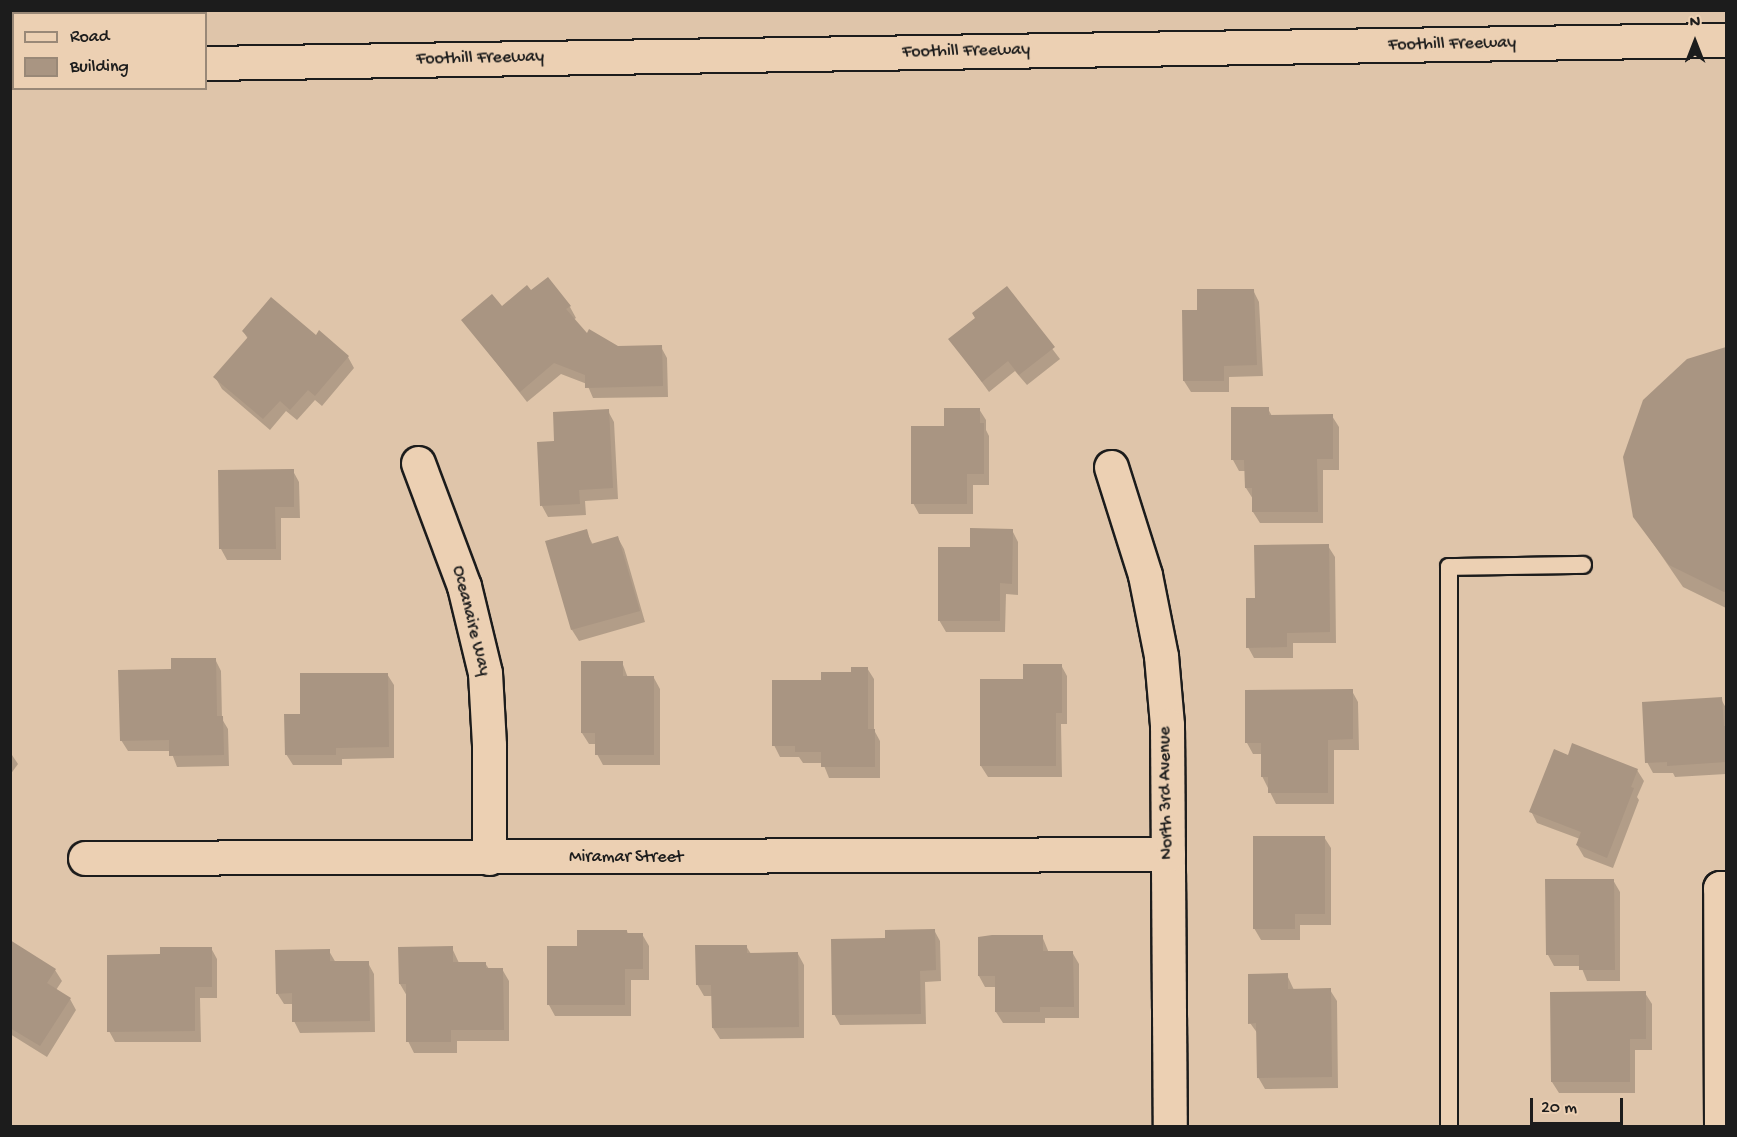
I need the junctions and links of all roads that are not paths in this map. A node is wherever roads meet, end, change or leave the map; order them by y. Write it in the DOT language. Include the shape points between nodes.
graph roads {
  1 [pos="1726,40"];
  2 [pos="207,63"];
  3 [pos="418,463"];
  4 [pos="1111,467"];
  5 [pos="1583,565"];
  6 [pos="1168,854"];
  7 [pos="85,858"];
  8 [pos="489,858"];
  9 [pos="1723,888"];
  10 [pos="1170,1126"];
  11 [pos="1449,1126"];
  12 [pos="1721,1126"];
  1 -- 2 [label="main road, Foothill Freeway"];
  3 -- 8 [label="main road, Oceanaire Way" via="464,586 485,673"];
  4 -- 6 [label="main road, North 3rd Avenue" via="1145,575 1161,656 1167,725"];
  5 -- 11 [label="lane" via="1449,567"];
  6 -- 8 [label="main road, Miramar Street"];
  6 -- 10 [label="main road, North 3rd Avenue"];
  7 -- 8 [label="main road, Miramar Street"];
  9 -- 12 [label="main road"];
}
